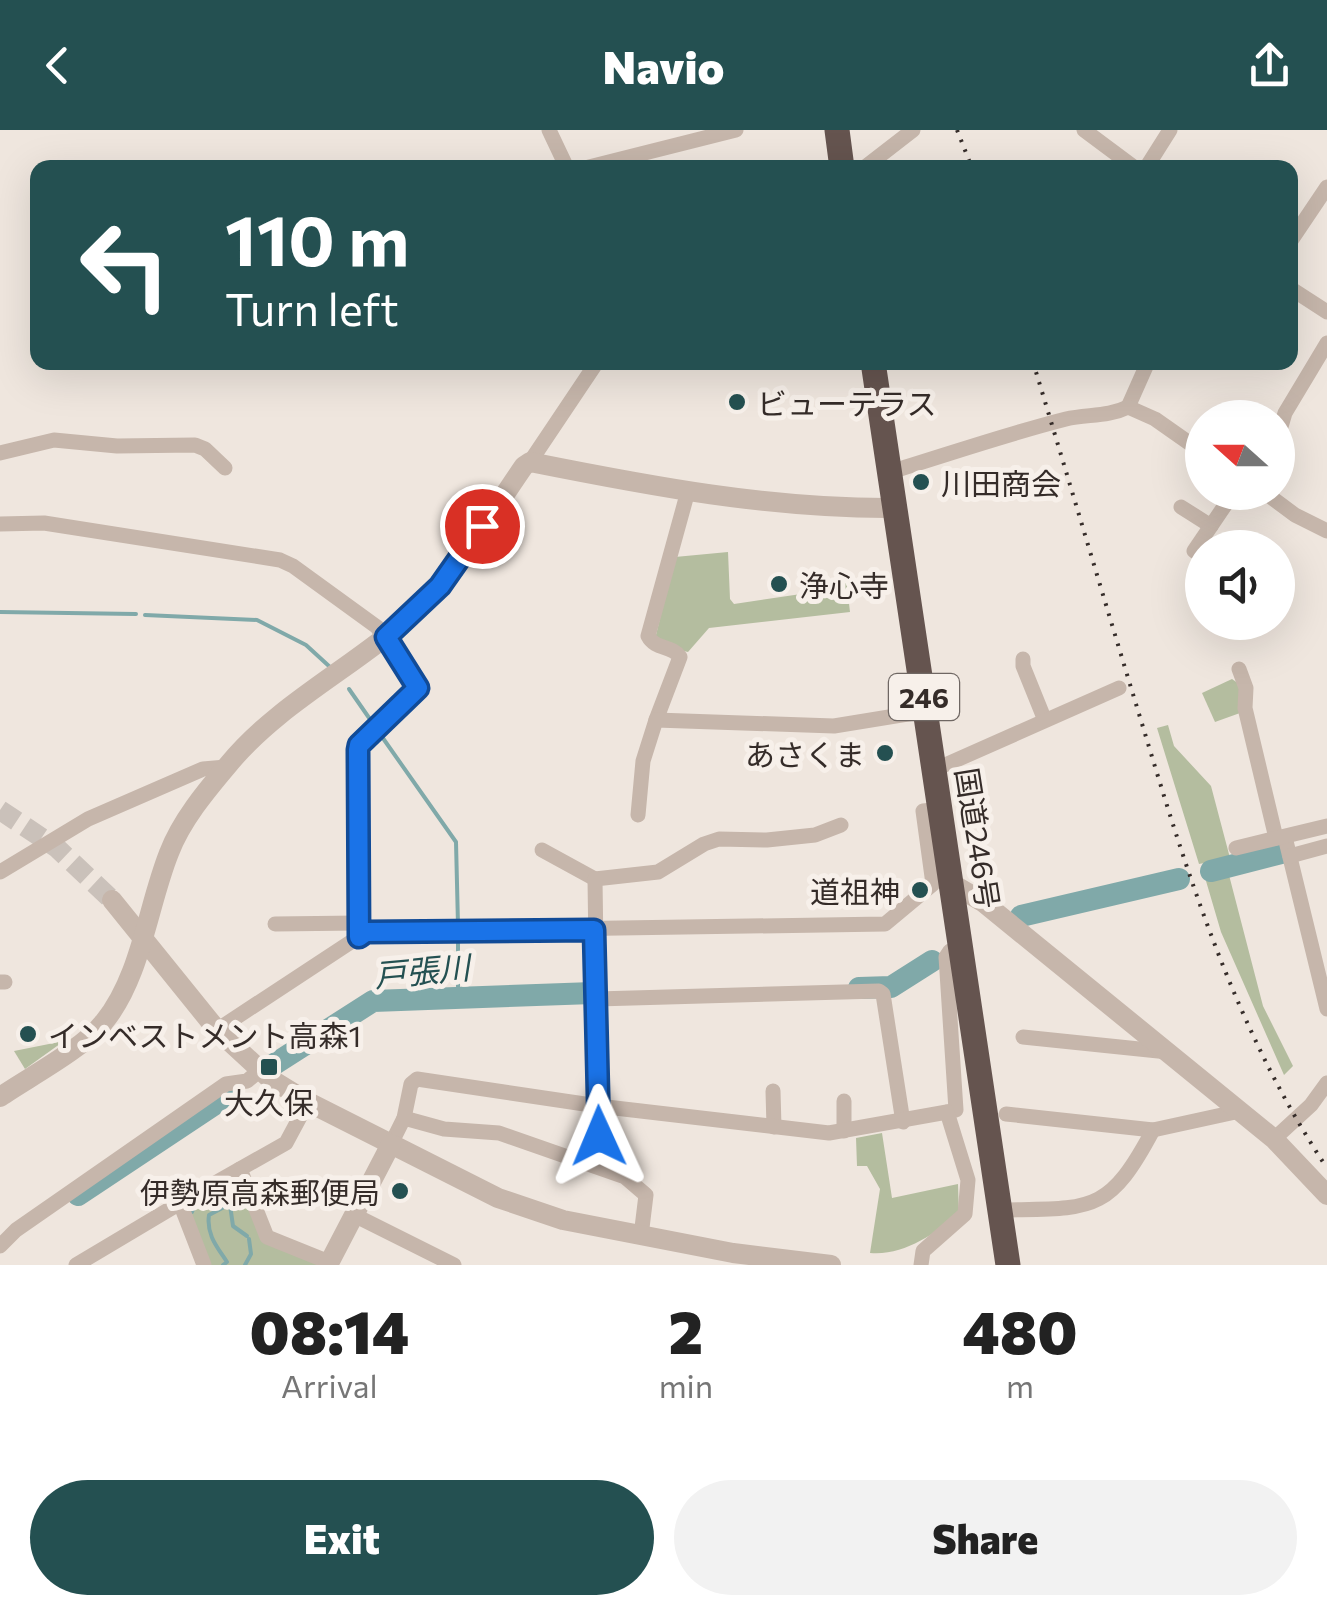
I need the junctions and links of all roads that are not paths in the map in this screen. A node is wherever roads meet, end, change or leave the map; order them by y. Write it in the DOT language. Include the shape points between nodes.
graph roads {
  1 [pos="548,130"];
  2 [pos="736,130"];
  3 [pos="837,130"];
  4 [pos="914,130"];
  5 [pos="1084,130"];
  6 [pos="1170,130"];
  7 [pos="563,160"];
  8 [pos="617,160"];
  9 [pos="841,160"];
  10 [pos="875,160"];
  11 [pos="1124,160"];
  12 [pos="1151,160"];
  13 [pos="1327,187"];
  14 [pos="1298,230"];
  15 [pos="1298,293"];
  16 [pos="1327,312"];
  17 [pos="1327,343"];
  18 [pos="592,370"];
  19 [pos="874,370"];
  20 [pos="1144,370"];
  21 [pos="1293,400"];
  22 [pos="1128,407"];
  23 [pos="1185,440"];
  24 [pos="0,453"];
  25 [pos="530,462"];
  26 [pos="225,468"];
  27 [pos="890,472"];
  28 [pos="688,491"];
  29 [pos="894,508"];
  30 [pos="1191,510"];
  31 [pos="1222,510"];
  32 [pos="1288,510"];
  33 [pos="0,524"];
  34 [pos="1211,526"];
  35 [pos="1208,530"];
  36 [pos="1327,531"];
  37 [pos="386,637"];
  38 [pos="1023,658"];
  39 [pos="1239,669"];
  40 [pos="1119,688"];
  41 [pos="926,711"];
  42 [pos="1044,718"];
  43 [pos="656,720"];
  44 [pos="226,767"];
  45 [pos="936,769"];
  46 [pos="942,809"];
  47 [pos="638,815"];
  48 [pos="841,825"];
  49 [pos="1327,826"];
  50 [pos="1280,838"];
  51 [pos="1327,846"];
  52 [pos="1236,848"];
  53 [pos="542,850"];
  54 [pos="1290,856"];
  55 [pos="0,872"];
  56 [pos="596,878"];
  57 [pos="954,885"];
  58 [pos="112,900"];
  59 [pos="275,924"];
  60 [pos="358,930"];
  61 [pos="594,930"];
  62 [pos="143,937"];
  63 [pos="962,950"];
  64 [pos="598,994"];
  65 [pos="1327,1009"];
  66 [pos="217,1030"];
  67 [pos="1023,1037"];
  68 [pos="1170,1052"];
  69 [pos="260,1070"];
  70 [pos="1327,1083"];
  71 [pos="773,1091"];
  72 [pos="0,1098"];
  73 [pos="844,1101"];
  74 [pos="308,1102"];
  75 [pos="598,1106"];
  76 [pos="1240,1111"];
  77 [pos="947,1112"];
  78 [pos="1006,1114"];
  79 [pos="404,1118"];
  80 [pos="903,1122"];
  81 [pos="774,1127"];
  82 [pos="1153,1130"];
  83 [pos="844,1131"];
  84 [pos="1274,1139"];
  85 [pos="391,1144"];
  86 [pos="599,1166"];
  87 [pos="240,1169"];
  88 [pos="1327,1194"];
  89 [pos="180,1203"];
  90 [pos="1001,1210"];
  91 [pos="354,1215"];
  92 [pos="641,1236"];
  93 [pos="0,1246"];
  94 [pos="415,1247"];
  95 [pos="730,1259"];
  96 [pos="329,1264"];
  97 [pos="76,1265"];
  98 [pos="204,1265"];
  99 [pos="408,1265"];
  100 [pos="454,1265"];
  101 [pos="831,1265"];
  102 [pos="921,1265"];
  103 [pos="1008,1265"];
  1 -- 7 [label="street"];
  2 -- 8 [label="street"];
  3 -- 9 [label="highway"];
  4 -- 10 [label="street"];
  5 -- 11 [label="street"];
  6 -- 12 [label="street"];
  13 -- 14 [label="street"];
  15 -- 16 [label="street"];
  17 -- 21 [label="street"];
  18 -- 25 [label="street"];
  19 -- 27 [label="highway, 国道246号 / 246"];
  20 -- 22 [label="street"];
  22 -- 23 [label="street"];
  22 -- 27 [label="street" via="1038,426"];
  24 -- 26 [label="street" via="54,440 195,445"];
  25 -- 28 [label="street"];
  25 -- 37 [label="street" via="440,586"];
  27 -- 29 [label="highway, 国道246号 / 246"];
  28 -- 29 [label="street" via="829,508"];
  28 -- 43 [label="street" via="648,636 680,657"];
  29 -- 41 [label="highway, 国道246号 / 246"];
  30 -- 34 [label="street"];
  31 -- 34 [label="street"];
  32 -- 36 [label="street"];
  33 -- 37 [label="street" via="44,523 280,560"];
  34 -- 35 [label="street"];
  37 -- 44 [label="street" via="262,730"];
  37 -- 60 [label="street" via="418,688 359,745"];
  38 -- 42 [label="street"];
  39 -- 50 [label="street"];
  40 -- 42 [label="street"];
  41 -- 43 [label="street" via="834,726"];
  41 -- 45 [label="highway, 国道246号 / 246"];
  42 -- 45 [label="street"];
  43 -- 47 [label="street" via="642,761"];
  44 -- 55 [label="street" via="203,769 102,813"];
  44 -- 62 [label="street" via="168,853"];
  45 -- 46 [label="highway, 国道246号 / 246"];
  46 -- 57 [label="highway, 国道246号 / 246"];
  46 -- 61 [label="street" via="923,811 933,884 885,924"];
  48 -- 56 [label="street" via="815,835 719,839 658,872"];
  49 -- 50 [label="street"];
  50 -- 52 [label="street"];
  50 -- 54 [label="street"];
  51 -- 54 [label="street"];
  53 -- 56 [label="street"];
  54 -- 65 [label="street"];
  56 -- 61 [label="street"];
  57 -- 63 [label="highway, 国道246号 / 246"];
  57 -- 68 [label="street"];
  58 -- 62 [label="street"];
  59 -- 60 [label="street"];
  60 -- 61 [label="street"];
  60 -- 66 [label="street"];
  61 -- 64 [label="street"];
  62 -- 66 [label="street"];
  62 -- 72 [label="street" via="101,1026"];
  63 -- 77 [label="street" via="946,958 956,1110"];
  63 -- 90 [label="highway, 国道246号 / 246"];
  64 -- 75 [label="street"];
  64 -- 80 [label="street" via="879,991"];
  66 -- 69 [label="street"];
  67 -- 68 [label="street"];
  68 -- 76 [label="street"];
  69 -- 74 [label="street"];
  69 -- 93 [label="street" via="247,1081 226,1084"];
  70 -- 84 [label="street"];
  71 -- 81 [label="street"];
  73 -- 83 [label="street"];
  74 -- 85 [label="street"];
  74 -- 87 [label="street" via="286,1143"];
  75 -- 79 [label="street" via="416,1079"];
  75 -- 81 [label="street"];
  75 -- 86 [label="street"];
  76 -- 82 [label="street"];
  76 -- 84 [label="street"];
  77 -- 80 [label="street"];
  77 -- 102 [label="street" via="968,1180 965,1214 923,1251"];
  78 -- 82 [label="street"];
  79 -- 85 [label="street"];
  79 -- 86 [label="street" via="499,1133"];
  80 -- 83 [label="street"];
  81 -- 83 [label="street"];
  82 -- 90 [label="street" via="1116,1189 1093,1203"];
  84 -- 88 [label="street"];
  85 -- 91 [label="street"];
  85 -- 92 [label="street" via="498,1198"];
  86 -- 92 [label="street" via="646,1195"];
  87 -- 89 [label="street"];
  87 -- 96 [label="street" via="266,1237"];
  89 -- 97 [label="street"];
  89 -- 98 [label="street"];
  90 -- 103 [label="highway, 国道246号 / 246"];
  91 -- 94 [label="street"];
  91 -- 96 [label="street"];
  92 -- 95 [label="street"];
  94 -- 99 [label="street"];
  94 -- 100 [label="street"];
  95 -- 101 [label="street"];
}
